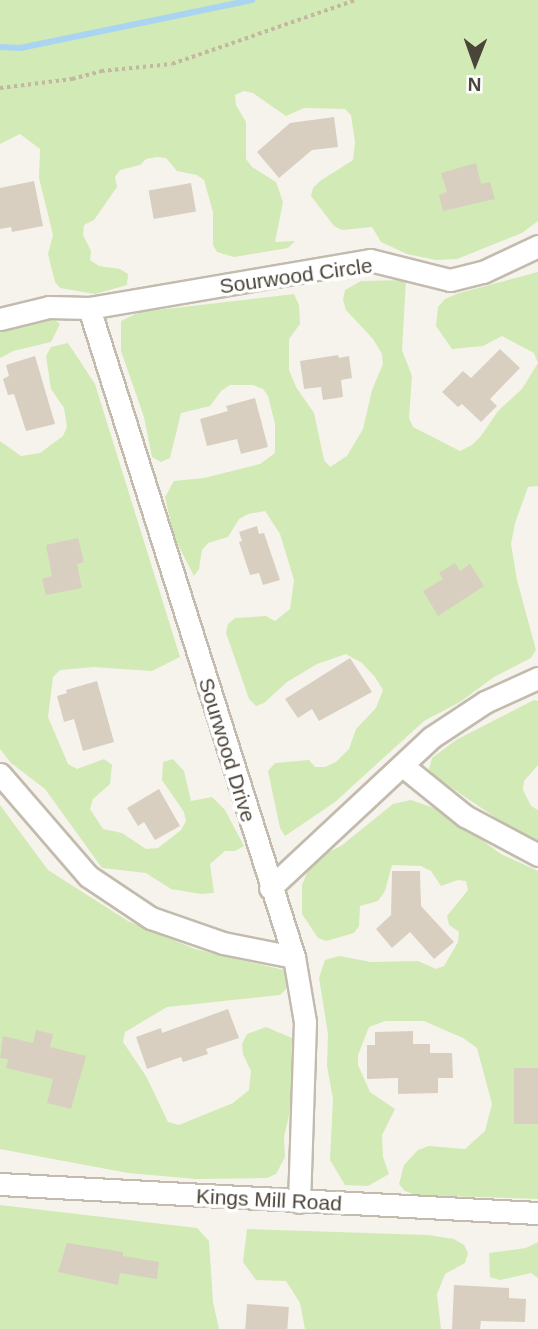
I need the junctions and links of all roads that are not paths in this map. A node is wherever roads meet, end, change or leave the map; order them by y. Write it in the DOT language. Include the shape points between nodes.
graph roads {
  1 [pos="538,246"];
  2 [pos="89,308"];
  3 [pos="0,319"];
  4 [pos="538,678"];
  5 [pos="403,766"];
  6 [pos="0,774"];
  7 [pos="538,855"];
  8 [pos="270,888"];
  9 [pos="294,957"];
  10 [pos="0,1184"];
  11 [pos="299,1202"];
  12 [pos="538,1213"];
  1 -- 2 [label="street, Sourwood Circle" via="483,272 450,280 370,260"];
  2 -- 3 [label="street, Sourwood Circle" via="61,305"];
  2 -- 8 [label="street, Sourwood Drive"];
  4 -- 5 [label="street" via="485,702 432,737"];
  5 -- 7 [label="street" via="465,816"];
  5 -- 8 [label="street"];
  6 -- 9 [label="street" via="88,876 151,918 223,943"];
  8 -- 9 [label="street, Sourwood Drive"];
  9 -- 11 [label="street, Sourwood Drive" via="305,1022"];
  10 -- 11 [label="street, Kings Mill Road"];
  11 -- 12 [label="street, Kings Mill Road"];
}
